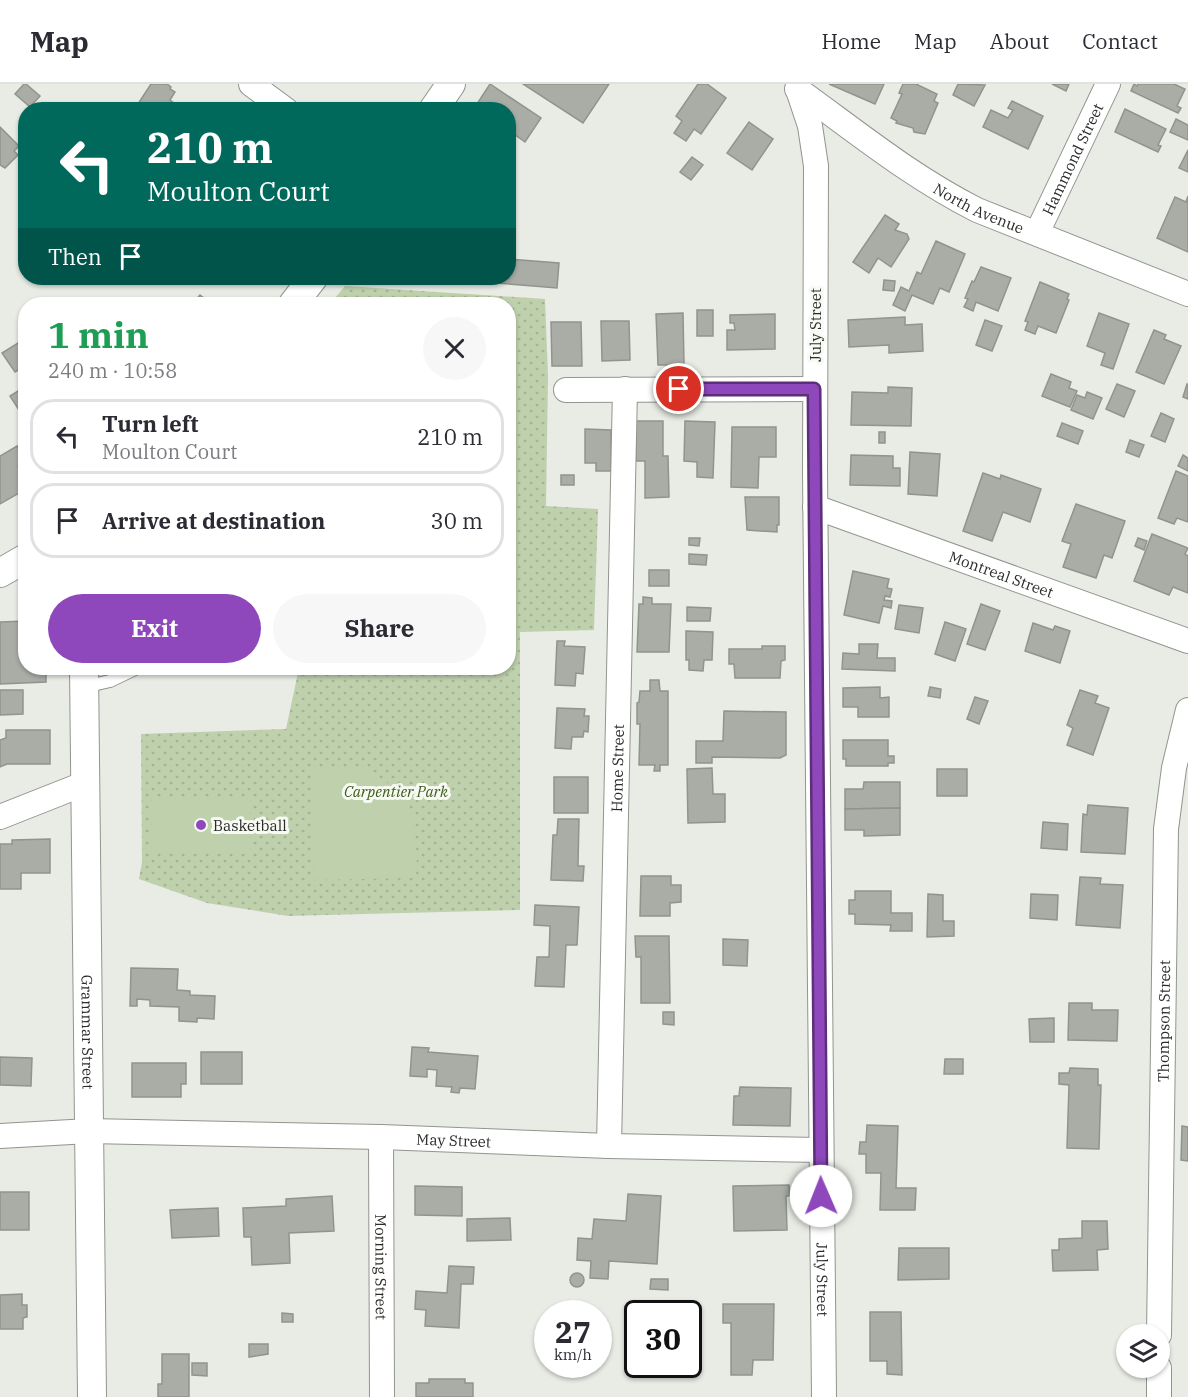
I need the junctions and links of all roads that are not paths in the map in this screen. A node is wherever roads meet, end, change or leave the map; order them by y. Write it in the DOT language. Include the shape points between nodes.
graph roads {
  1 [pos="251,84"];
  2 [pos="451,84"];
  3 [pos="1108,84"];
  4 [pos="796,86"];
  5 [pos="275,102"];
  6 [pos="439,102"];
  7 [pos="1037,233"];
  8 [pos="308,285"];
  9 [pos="1188,294"];
  10 [pos="298,297"];
  11 [pos="625,389"];
  12 [pos="814,389"];
  13 [pos="566,390"];
  14 [pos="815,507"];
  15 [pos="18,563"];
  16 [pos="0,573"];
  17 [pos="1188,641"];
  18 [pos="123,675"];
  19 [pos="84,677"];
  20 [pos="1188,710"];
  21 [pos="86,783"];
  22 [pos="0,817"];
  23 [pos="89,1131"];
  24 [pos="0,1136"];
  25 [pos="381,1137"];
  26 [pos="609,1146"];
  27 [pos="820,1150"];
  28 [pos="1159,1324"];
  29 [pos="1158,1378"];
  30 [pos="92,1397"];
  31 [pos="382,1397"];
  32 [pos="824,1397"];
  33 [pos="1159,1397"];
  1 -- 5 [label="street"];
  2 -- 6 [label="street"];
  3 -- 7 [label="street, Hammond Street"];
  4 -- 7 [label="street, North Avenue" via="929,184 977,210"];
  4 -- 12 [label="street, July Street" via="810,126 816,166"];
  7 -- 9 [label="street, North Avenue"];
  8 -- 10 [label="street"];
  11 -- 12 [label="street"];
  11 -- 13 [label="street"];
  11 -- 26 [label="street, Home Street"];
  12 -- 14 [label="street, July Street"];
  14 -- 17 [label="street, Montreal Street"];
  14 -- 27 [label="street, July Street"];
  15 -- 16 [label="street"];
  18 -- 19 [label="lane" via="111,681"];
  19 -- 21 [label="street, Grammar Street"];
  20 -- 28 [label="street, Thompson Street" via="1174,768 1166,830"];
  21 -- 22 [label="street"];
  21 -- 23 [label="street, Grammar Street"];
  23 -- 24 [label="street, May Street"];
  23 -- 25 [label="street, May Street"];
  23 -- 30 [label="street, Grammar Street"];
  25 -- 26 [label="street, May Street"];
  25 -- 31 [label="street, Morning Street"];
  26 -- 27 [label="street, May Street"];
  27 -- 32 [label="street, July Street"];
  29 -- 33 [label="street"];
}
